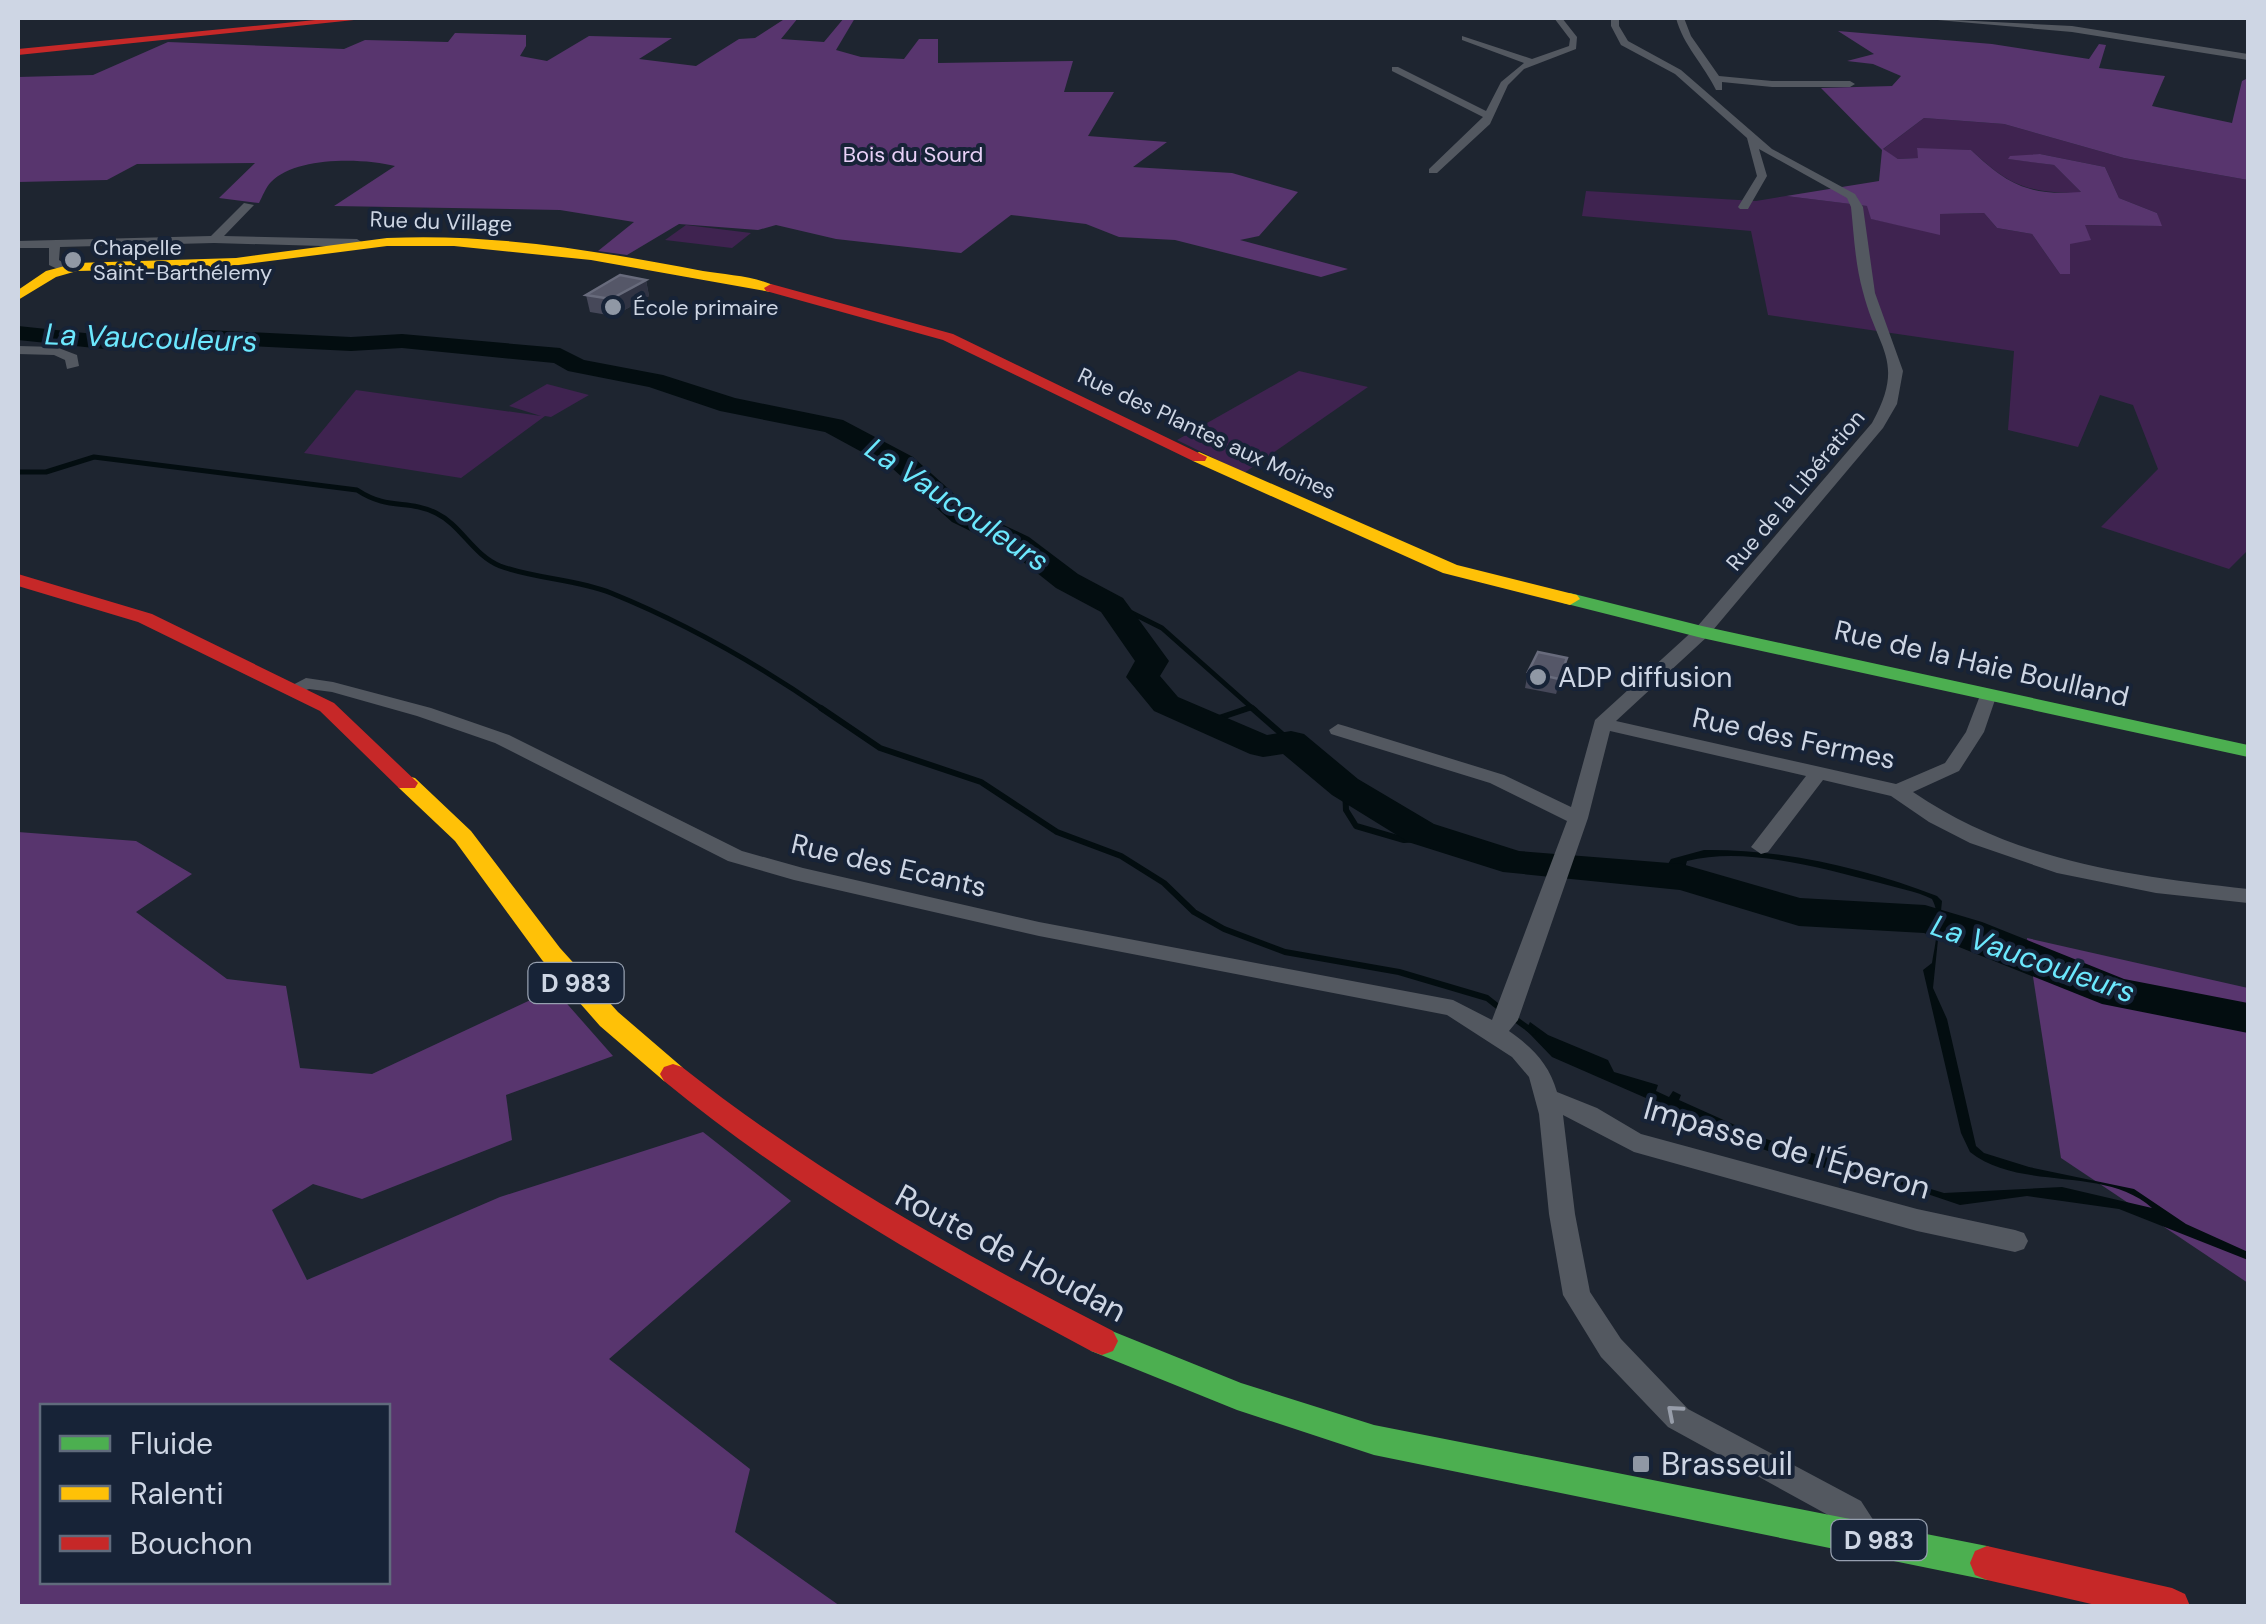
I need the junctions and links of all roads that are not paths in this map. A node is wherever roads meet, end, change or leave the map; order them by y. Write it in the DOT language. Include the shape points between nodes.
graph roads {
  1 [pos="368,18"];
  2 [pos="1558,18"];
  3 [pos="1615,18"];
  4 [pos="1680,18"];
  5 [pos="1920,18"];
  6 [pos="1464,38"];
  7 [pos="18,51"];
  8 [pos="2248,57"];
  9 [pos="1531,62"];
  10 [pos="1395,69"];
  11 [pos="1716,79"];
  12 [pos="1850,84"];
  13 [pos="1718,109"];
  14 [pos="1490,116"];
  15 [pos="1751,137"];
  16 [pos="1433,171"];
  17 [pos="248,205"];
  18 [pos="1744,207"];
  19 [pos="214,239"];
  20 [pos="55,243"];
  21 [pos="357,243"];
  22 [pos="18,245"];
  23 [pos="66,269"];
  24 [pos="694,273"];
  25 [pos="18,296"];
  26 [pos="18,350"];
  27 [pos="72,366"];
  28 [pos="18,580"];
  29 [pos="1702,632"];
  30 [pos="294,688"];
  31 [pos="1986,696"];
  32 [pos="1602,724"];
  33 [pos="1338,730"];
  34 [pos="2248,751"];
  35 [pos="1819,772"];
  36 [pos="1898,791"];
  37 [pos="1578,818"];
  38 [pos="1761,847"];
  39 [pos="2248,896"];
  40 [pos="1504,1019"];
  41 [pos="1549,1099"];
  42 [pos="2015,1241"];
  43 [pos="1871,1538"];
  44 [pos="2172,1606"];
  1 -- 7 [label="street"];
  2 -- 9 [label="street" via="1575,44"];
  3 -- 13 [label="street, Rue de la Libération" via="1624,43 1678,72"];
  4 -- 11 [label="street"];
  5 -- 8 [label="street" via="2072,30"];
  6 -- 9 [label="street"];
  9 -- 14 [label="street" via="1504,84"];
  10 -- 14 [label="street"];
  11 -- 12 [label="street"];
  11 -- 13 [label="street"];
  13 -- 15 [label="street, Rue de la Libération"];
  14 -- 16 [label="street"];
  15 -- 18 [label="street" via="1762,176"];
  15 -- 29 [label="street, Rue de la Libération" via="1851,196 1869,295 1898,368 1895,398 1878,425"];
  17 -- 19 [label="street"];
  19 -- 20 [label="street"];
  19 -- 21 [label="street"];
  20 -- 22 [label="street"];
  20 -- 23 [label="street" via="52,262"];
  21 -- 23 [label="street, Rue du Village" via="236,262"];
  21 -- 24 [label="street, Rue du Village" via="493,245"];
  23 -- 25 [label="street"];
  24 -- 29 [label="street, Rue des Plantes aux Moines" via="948,337 1450,569"];
  26 -- 27 [label="street" via="56,351 72,358"];
  28 -- 30 [label="street, Route de Houdan / D 983" via="145,618"];
  29 -- 31 [label="street, Rue de la Haie Boulland"];
  29 -- 32 [label="street, Rue de la Libération"];
  30 -- 40 [label="street, Rue des Ecants" via="333,688 502,739 736,856 800,875 1039,929"];
  30 -- 43 [label="street, Route de Houdan / D 983" via="326,707 463,836 550,954 648,1056 764,1146 985,1280 1113,1346 1304,1420 1451,1457"];
  31 -- 34 [label="street, Rue de la Haie Boulland"];
  31 -- 36 [label="street, Rue des Fermes" via="1975,732 1952,767"];
  32 -- 35 [label="street, Rue des Fermes"];
  32 -- 37 [label="street"];
  33 -- 37 [label="street" via="1497,779"];
  35 -- 36 [label="street, Rue des Fermes"];
  35 -- 38 [label="street"];
  36 -- 39 [label="street" via="1935,820 2019,854 2098,877"];
  37 -- 40 [label="street"];
  40 -- 41 [label="street, Rue des Ecants"];
  41 -- 42 [label="street, Impasse de l'Éperon" via="1634,1142"];
  43 -- 41 [label="street, one-way" via="1850,1510 1678,1418 1611,1348 1577,1295"];
  43 -- 44 [label="street, Route de Houdan / D 983"];
}
